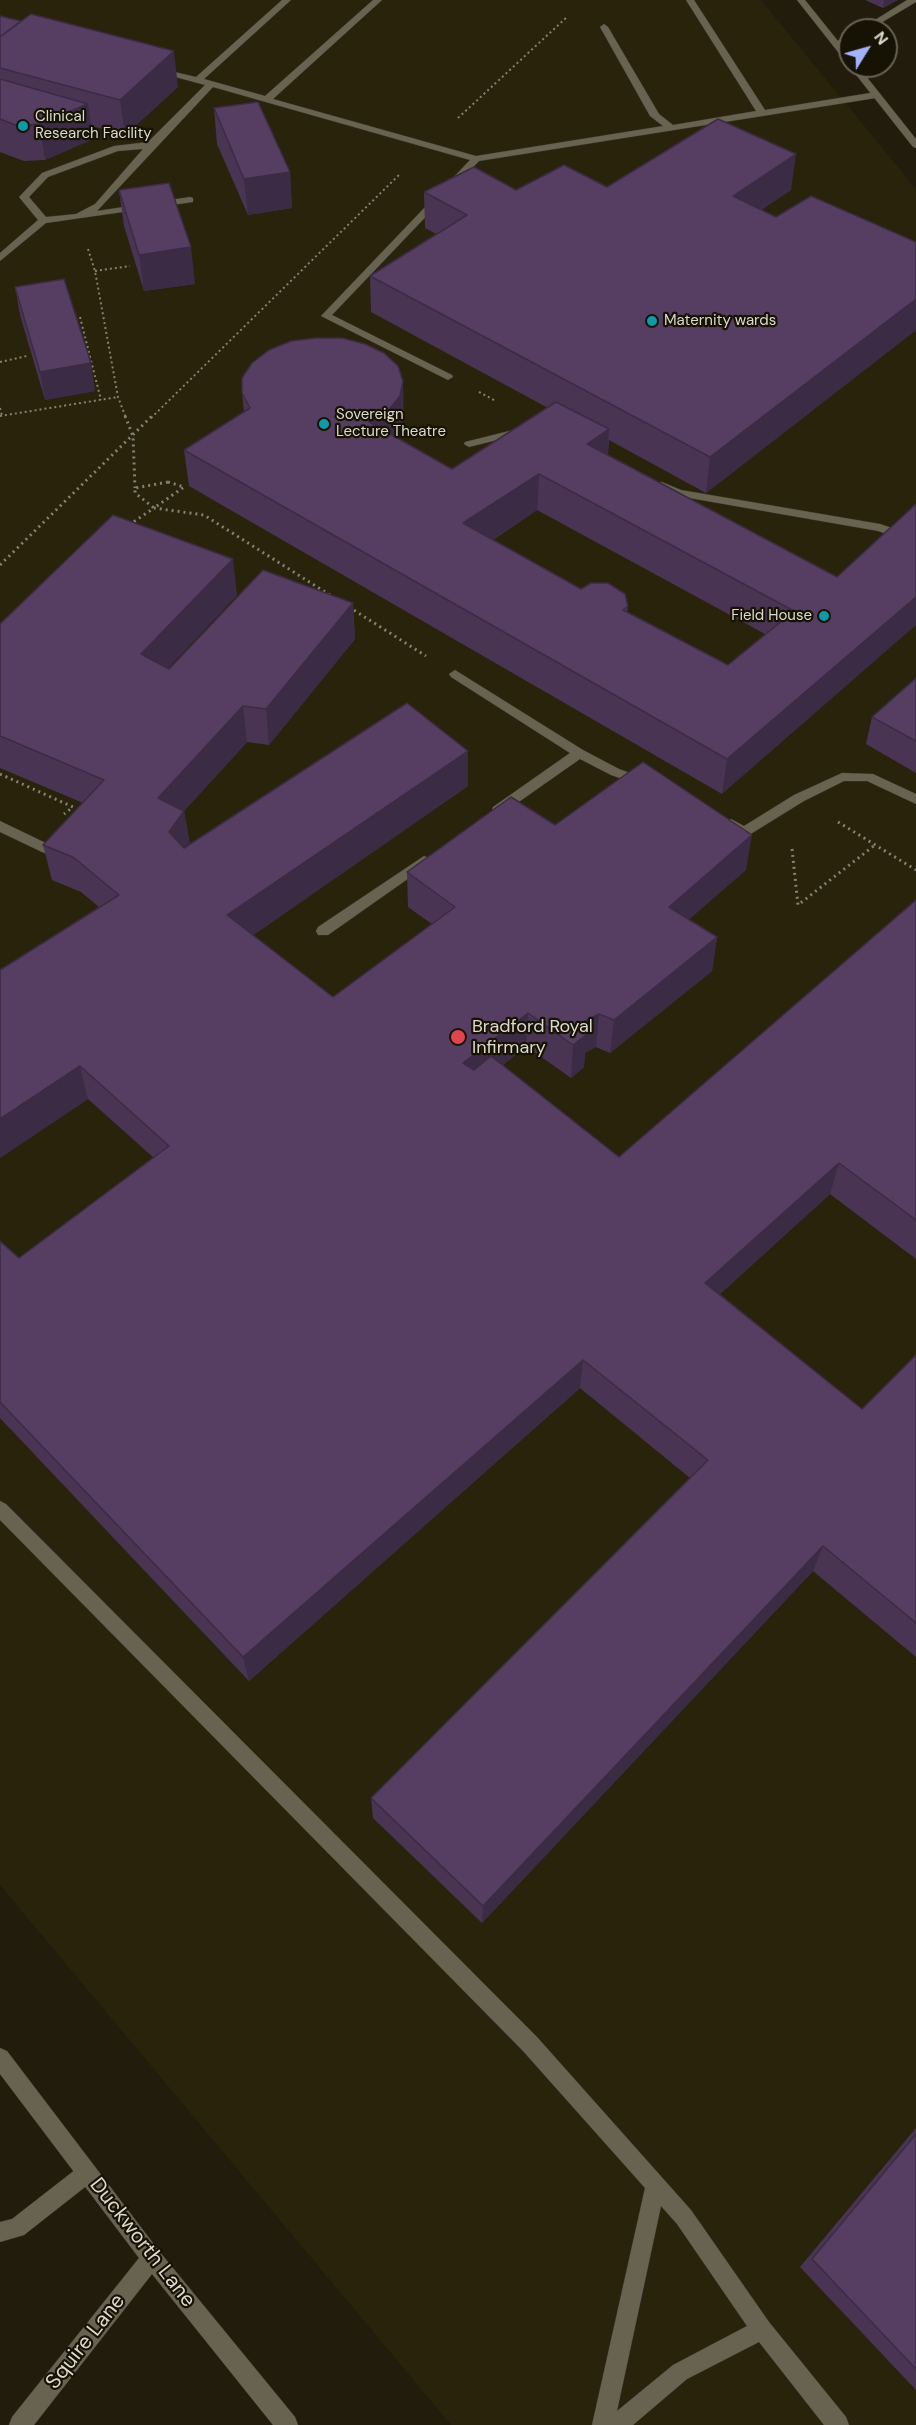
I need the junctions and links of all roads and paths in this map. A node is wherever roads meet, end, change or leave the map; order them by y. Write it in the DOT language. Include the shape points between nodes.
graph roads {
  1 [pos="287,0"];
  2 [pos="378,0"];
  3 [pos="690,0"];
  4 [pos="801,0"];
  5 [pos="913,0"];
  6 [pos="568,16"];
  7 [pos="883,18"];
  8 [pos="604,27"];
  9 [pos="836,44"];
  10 [pos="838,47"];
  11 [pos="144,65"];
  12 [pos="863,78"];
  13 [pos="197,80"];
  14 [pos="211,84"];
  15 [pos="876,95"];
  16 [pos="268,98"];
  17 [pos="762,113"];
  18 [pos="672,128"];
  19 [pos="912,133"];
  20 [pos="151,145"];
  21 [pos="429,145"];
  22 [pos="916,145"];
  23 [pos="476,159"];
  24 [pos="190,200"];
  25 [pos="78,217"];
  26 [pos="43,220"];
  27 [pos="0,258"];
  28 [pos="130,266"];
  29 [pos="95,271"];
  30 [pos="80,317"];
  31 [pos="27,356"];
  32 [pos="0,362"];
  33 [pos="448,378"];
  34 [pos="118,397"];
  35 [pos="101,400"];
  36 [pos="0,408"];
  37 [pos="1,416"];
  38 [pos="535,427"];
  39 [pos="133,436"];
  40 [pos="469,444"];
  41 [pos="647,477"];
  42 [pos="135,488"];
  43 [pos="154,508"];
  44 [pos="124,528"];
  45 [pos="916,540"];
  46 [pos="0,566"];
  47 [pos="334,597"];
  48 [pos="344,604"];
  49 [pos="404,642"];
  50 [pos="455,674"];
  51 [pos="579,753"];
  52 [pos="657,788"];
  53 [pos="916,799"];
  54 [pos="716,816"];
  55 [pos="484,819"];
  56 [pos="0,826"];
  57 [pos="844,826"];
  58 [pos="799,843"];
  59 [pos="875,845"];
  60 [pos="47,849"];
  61 [pos="437,852"];
  62 [pos="916,870"];
  63 [pos="323,932"];
  64 [pos="0,1509"];
  65 [pos="0,2058"];
  66 [pos="87,2173"];
  67 [pos="655,2187"];
  68 [pos="0,2232"];
  69 [pos="152,2258"];
  70 [pos="762,2329"];
  71 [pos="20,2425"];
  72 [pos="287,2425"];
  73 [pos="603,2425"];
  74 [pos="616,2425"];
  75 [pos="838,2425"];
  1 -- 13 [label="street"];
  2 -- 16 [label="street"];
  3 -- 17 [label="street"];
  4 -- 9 [label="street"];
  5 -- 7 [label="street"];
  6 -- 21 [label="path"];
  8 -- 18 [label="street" via="655,116"];
  9 -- 10 [label="street"];
  11 -- 13 [label="street"];
  12 -- 15 [label="street"];
  13 -- 14 [label="street"];
  14 -- 16 [label="street"];
  14 -- 20 [label="street"];
  15 -- 17 [label="street"];
  15 -- 19 [label="street"];
  16 -- 21 [label="street"];
  17 -- 18 [label="street"];
  18 -- 23 [label="street"];
  19 -- 22 [label="street"];
  20 -- 25 [label="street" via="98,206"];
  20 -- 26 [label="street" via="117,148 45,175 24,197"];
  21 -- 23 [label="street"];
  21 -- 39 [label="path"];
  23 -- 33 [label="street" via="326,316"];
  24 -- 25 [label="street"];
  25 -- 26 [label="street"];
  25 -- 29 [label="path"];
  26 -- 27 [label="street"];
  28 -- 29 [label="path"];
  29 -- 34 [label="path"];
  30 -- 35 [label="path"];
  31 -- 32 [label="path"];
  34 -- 35 [label="path"];
  34 -- 39 [label="path"];
  35 -- 37 [label="path"];
  36 -- 37 [label="path"];
  38 -- 40 [label="street"];
  39 -- 42 [label="path"];
  39 -- 46 [label="path"];
  41 -- 45 [label="street" via="678,493 880,528"];
  42 -- 43 [label="path" via="135,493"];
  42 -- 43 [label="path" via="168,482 184,487"];
  43 -- 44 [label="path"];
  43 -- 47 [label="path" via="204,515"];
  48 -- 49 [label="path"];
  50 -- 51 [label="street"];
  51 -- 52 [label="street"];
  51 -- 55 [label="street"];
  53 -- 54 [label="street" via="869,777 842,777 744,832"];
  56 -- 60 [label="street"];
  57 -- 59 [label="path"];
  58 -- 59 [label="path" via="791,849 798,905"];
  59 -- 62 [label="path"];
  61 -- 63 [label="street"];
  64 -- 67 [label="street" via="530,2044"];
  65 -- 66 [label="street, Duckworth Lane"];
  66 -- 68 [label="street" via="16,2228"];
  66 -- 69 [label="street, Duckworth Lane"];
  67 -- 70 [label="street" via="684,2217"];
  67 -- 73 [label="street"];
  69 -- 71 [label="street, Squire Lane"];
  69 -- 72 [label="street, Duckworth Lane"];
  70 -- 74 [label="street" via="680,2372"];
  70 -- 75 [label="street"];
}
